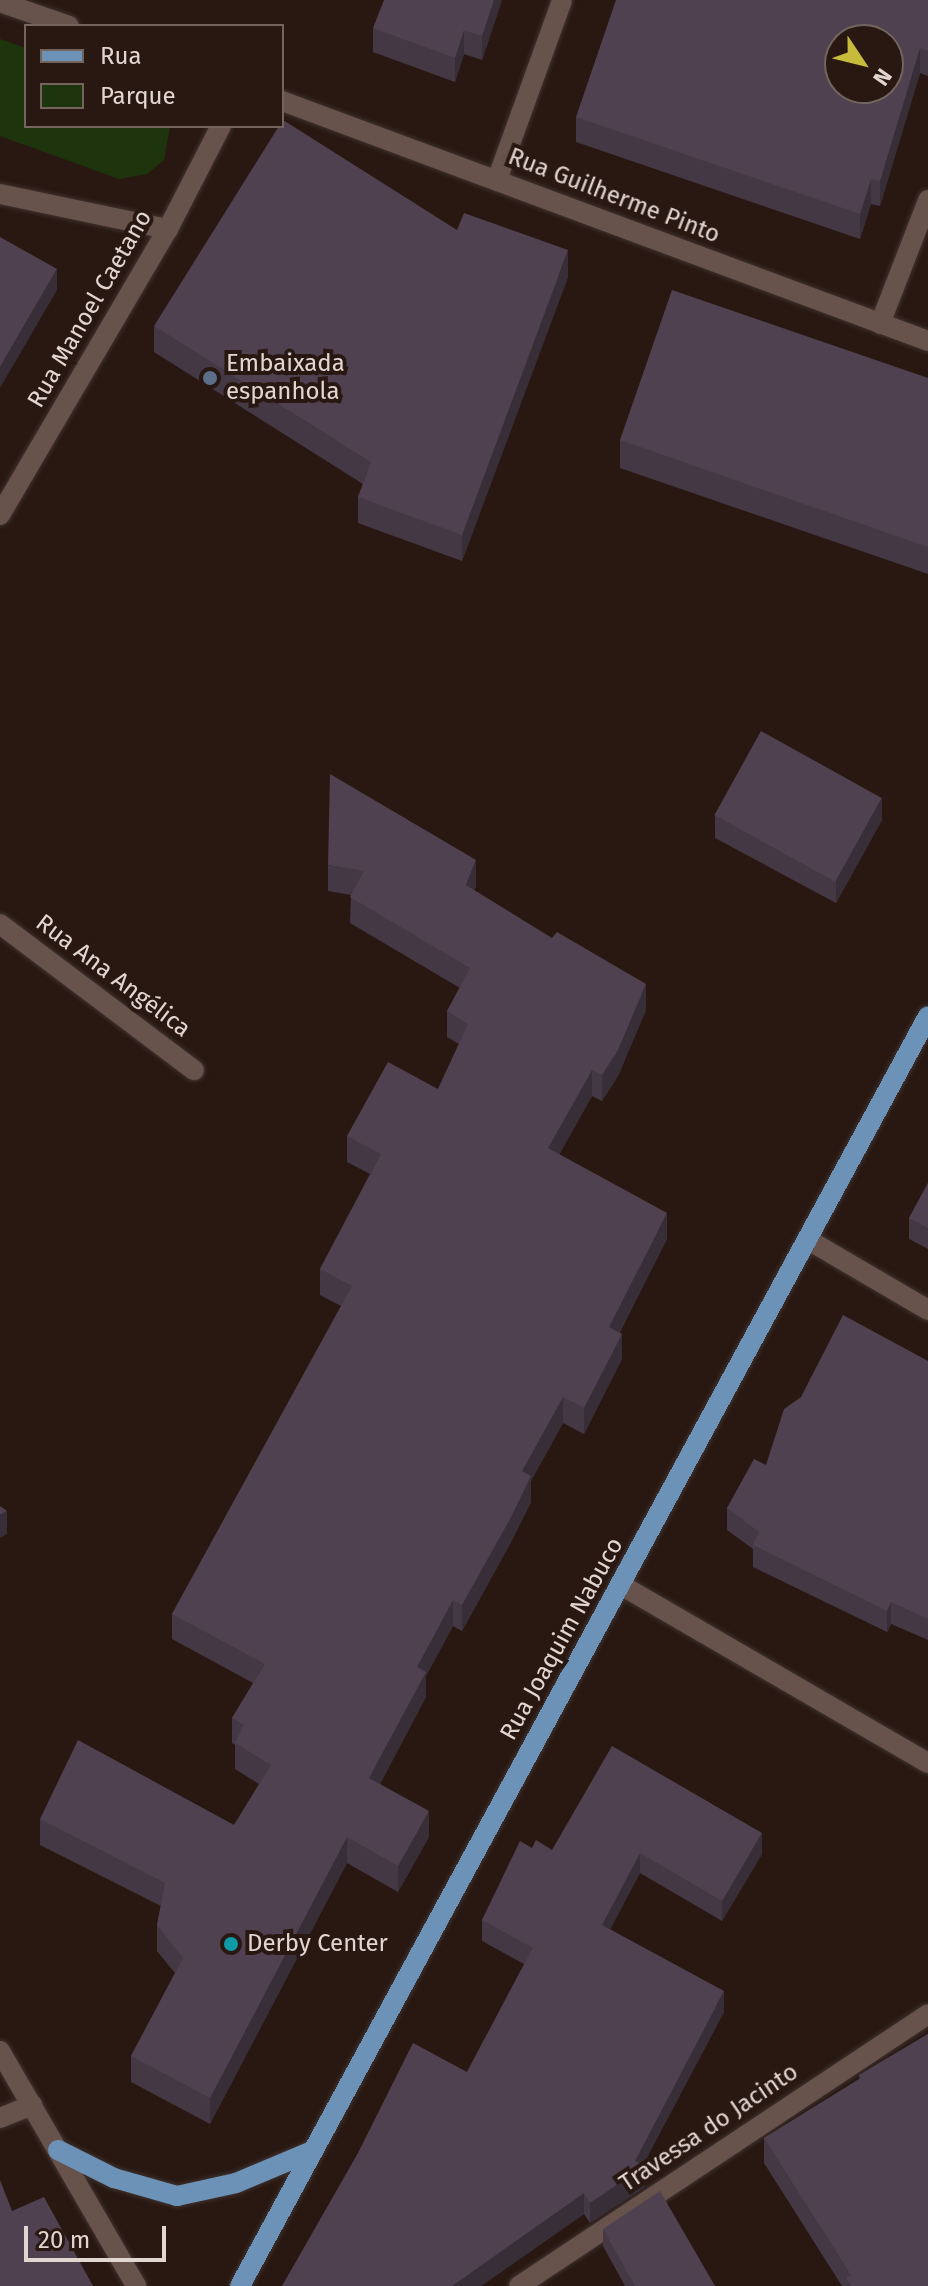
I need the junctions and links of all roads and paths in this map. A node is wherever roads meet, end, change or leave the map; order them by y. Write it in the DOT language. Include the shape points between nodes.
graph roads {
  1 [pos="562,0"];
  2 [pos="0,2"];
  3 [pos="63,24"];
  4 [pos="284,102"];
  5 [pos="220,128"];
  6 [pos="497,180"];
  7 [pos="0,194"];
  8 [pos="928,200"];
  9 [pos="168,229"];
  10 [pos="880,324"];
  11 [pos="928,341"];
  12 [pos="0,515"];
  13 [pos="0,924"];
  14 [pos="928,1016"];
  15 [pos="194,1070"];
  16 [pos="810,1241"];
  17 [pos="928,1310"];
  18 [pos="621,1585"];
  19 [pos="928,1763"];
  20 [pos="928,2014"];
  21 [pos="0,2051"];
  22 [pos="32,2105"];
  23 [pos="0,2118"];
  24 [pos="58,2150"];
  25 [pos="312,2151"];
  26 [pos="136,2286"];
  27 [pos="240,2286"];
  28 [pos="519,2286"];
  1 -- 6 [label="street"];
  2 -- 3 [label="street"];
  4 -- 6 [label="street, Rua Guilherme Pinto"];
  5 -- 9 [label="street, Rua Manoel Caetano"];
  6 -- 10 [label="street, Rua Guilherme Pinto"];
  7 -- 9 [label="street"];
  8 -- 10 [label="street"];
  9 -- 12 [label="street, Rua Manoel Caetano"];
  10 -- 11 [label="street, Rua Guilherme Pinto"];
  13 -- 15 [label="street, Rua Ana Angélica"];
  14 -- 16 [label="main road, Rua Joaquim Nabuco"];
  16 -- 17 [label="street"];
  16 -- 18 [label="main road, Rua Joaquim Nabuco"];
  18 -- 19 [label="street"];
  18 -- 25 [label="main road, Rua Joaquim Nabuco"];
  20 -- 28 [label="street, Travessa do Jacinto"];
  21 -- 22 [label="street"];
  22 -- 23 [label="street"];
  22 -- 24 [label="street"];
  24 -- 25 [label="main road" via="114,2178 177,2196 236,2183"];
  24 -- 26 [label="street"];
  25 -- 27 [label="main road, Rua Joaquim Nabuco"];
}
